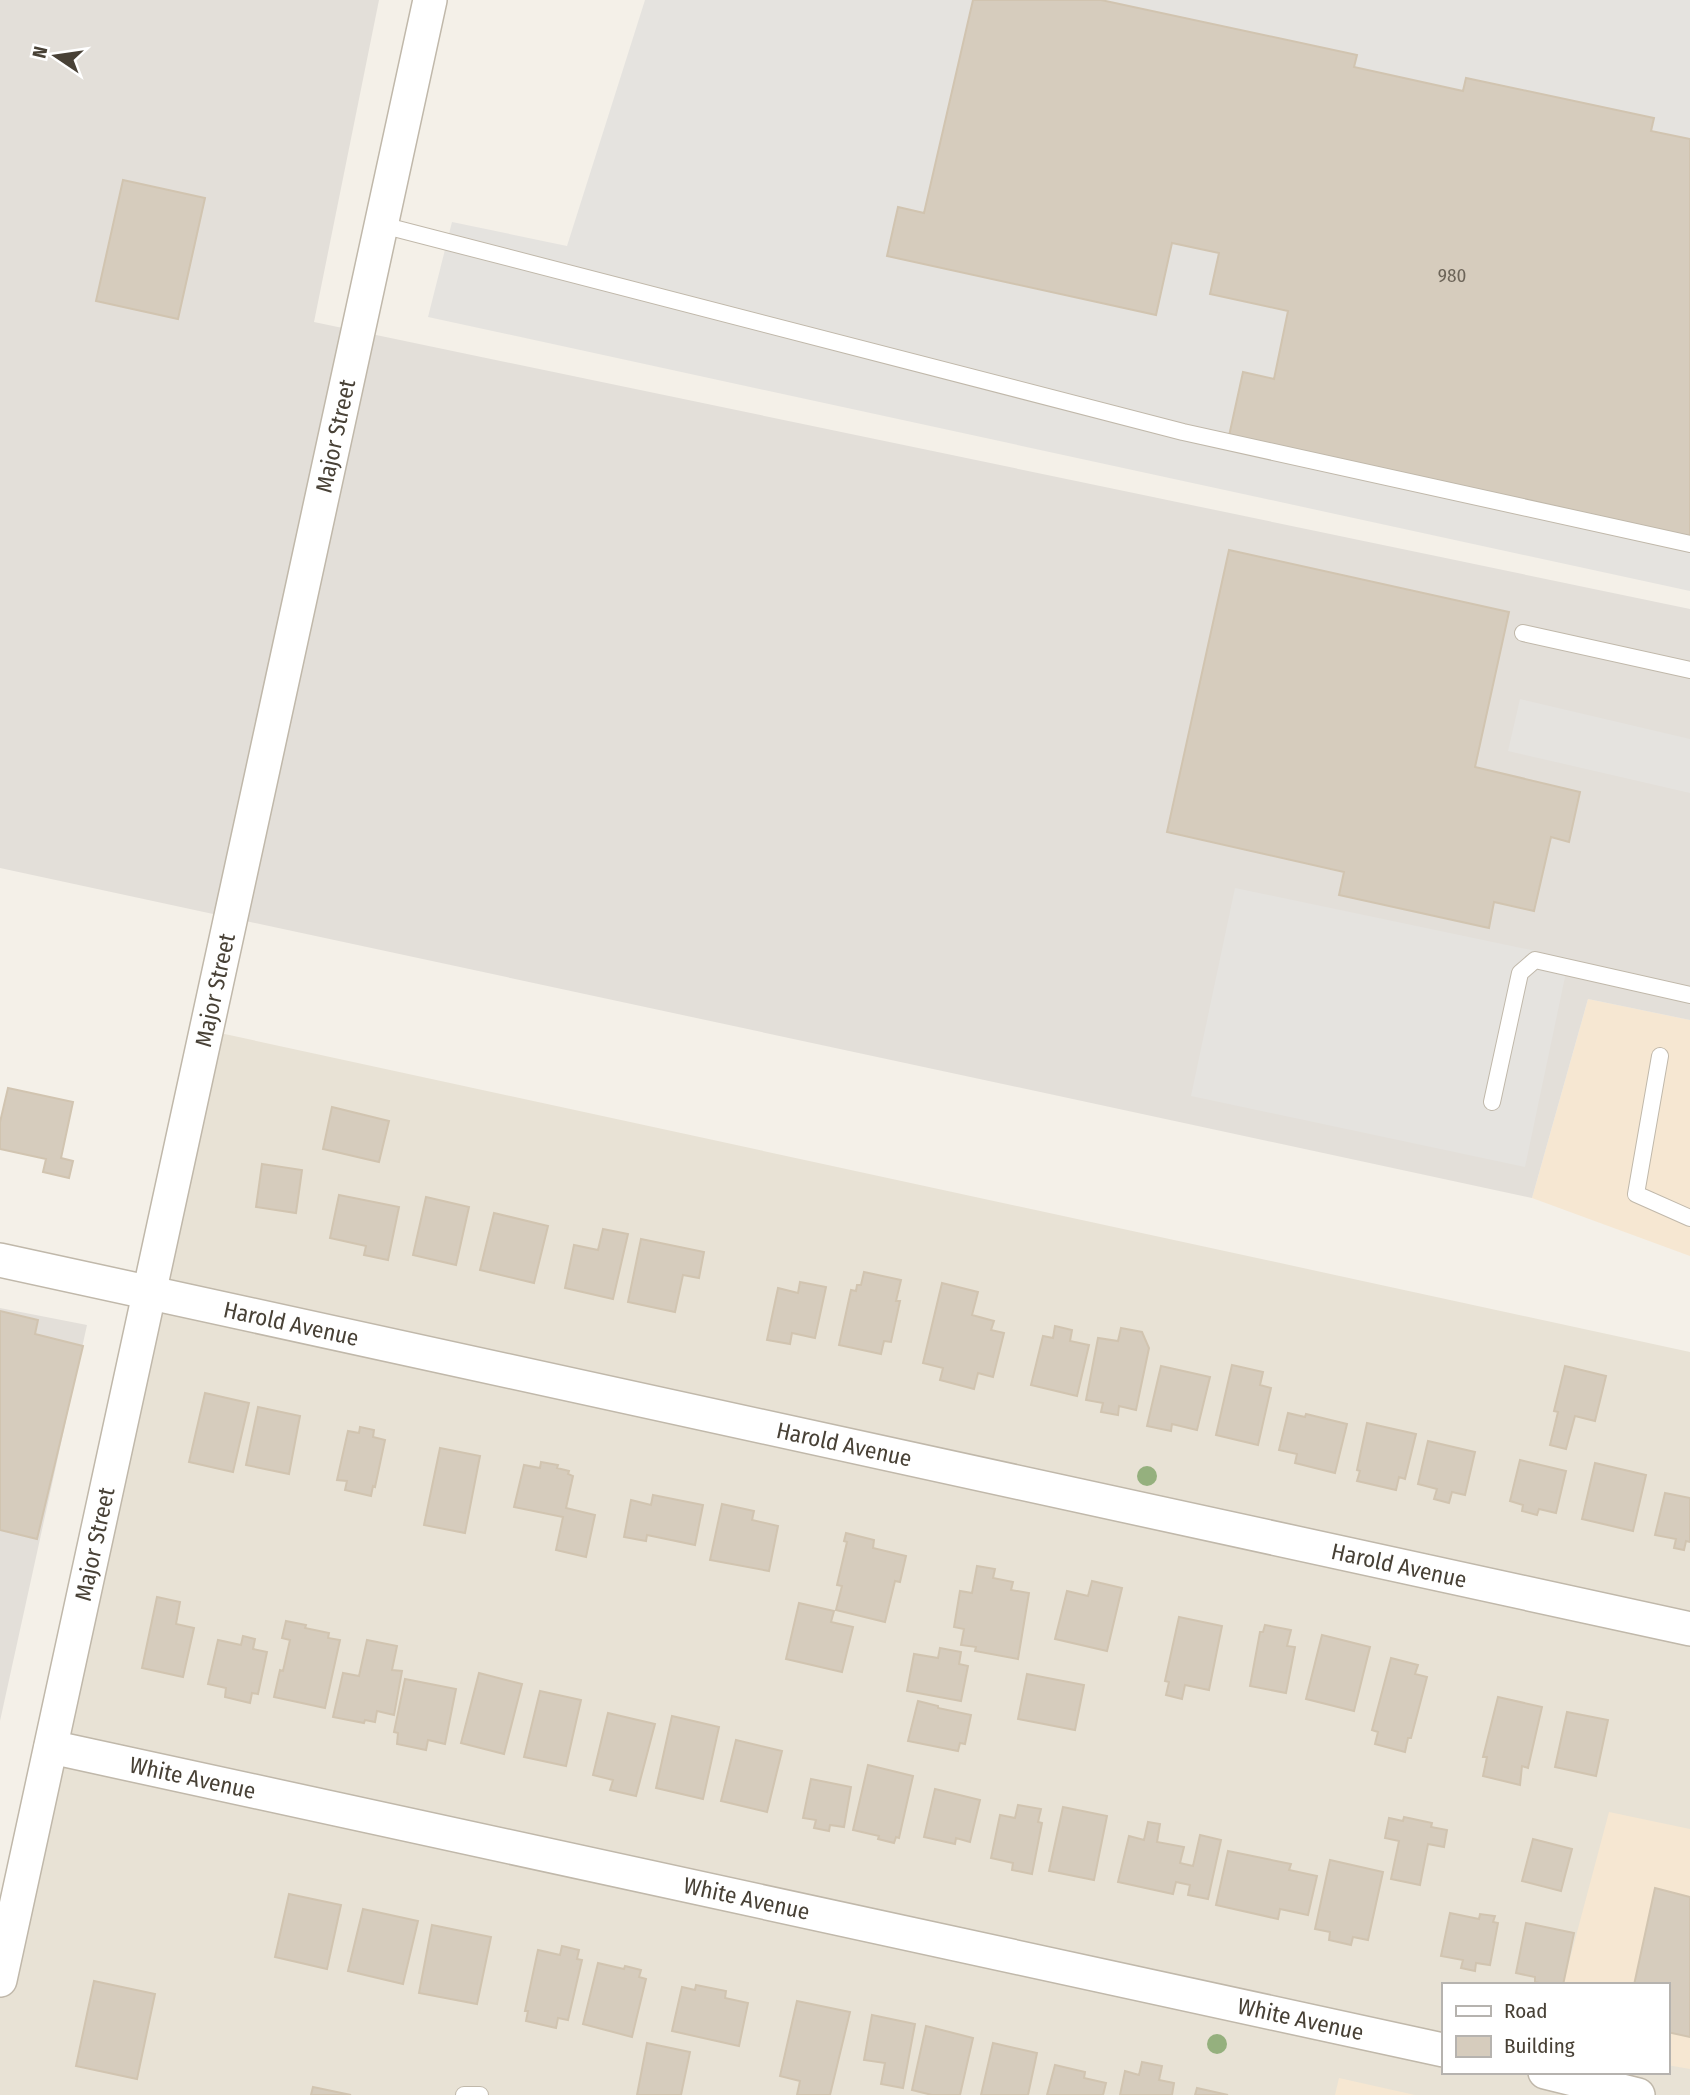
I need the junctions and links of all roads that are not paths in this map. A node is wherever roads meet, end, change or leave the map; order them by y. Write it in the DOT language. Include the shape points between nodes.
graph roads {
  1 [pos="430,0"];
  2 [pos="382,225"];
  3 [pos="1690,544"];
  4 [pos="1523,634"];
  5 [pos="1690,670"];
  6 [pos="1690,995"];
  7 [pos="1660,1056"];
  8 [pos="1492,1102"];
  9 [pos="1690,1219"];
  10 [pos="0,1260"];
  11 [pos="149,1294"];
  12 [pos="1690,1629"];
  13 [pos="51,1747"];
  14 [pos="0,1980"];
  15 [pos="1442,2050"];
  16 [pos="1553,2074"];
  17 [pos="464,2095"];
  18 [pos="480,2095"];
  19 [pos="1638,2095"];
  1 -- 2 [label="street, Major Street"];
  2 -- 3 [label="lane" via="1183,432"];
  2 -- 11 [label="street, Major Street"];
  4 -- 5 [label="lane"];
  6 -- 8 [label="lane" via="1535,960 1520,973"];
  7 -- 9 [label="lane" via="1636,1194"];
  10 -- 11 [label="street, Harold Avenue"];
  11 -- 12 [label="street, Harold Avenue"];
  11 -- 13 [label="street, Major Street"];
  13 -- 14 [label="street, Major Street"];
  13 -- 15 [label="street, White Avenue"];
  16 -- 19 [label="street"];
  17 -- 18 [label="lane"];
}
